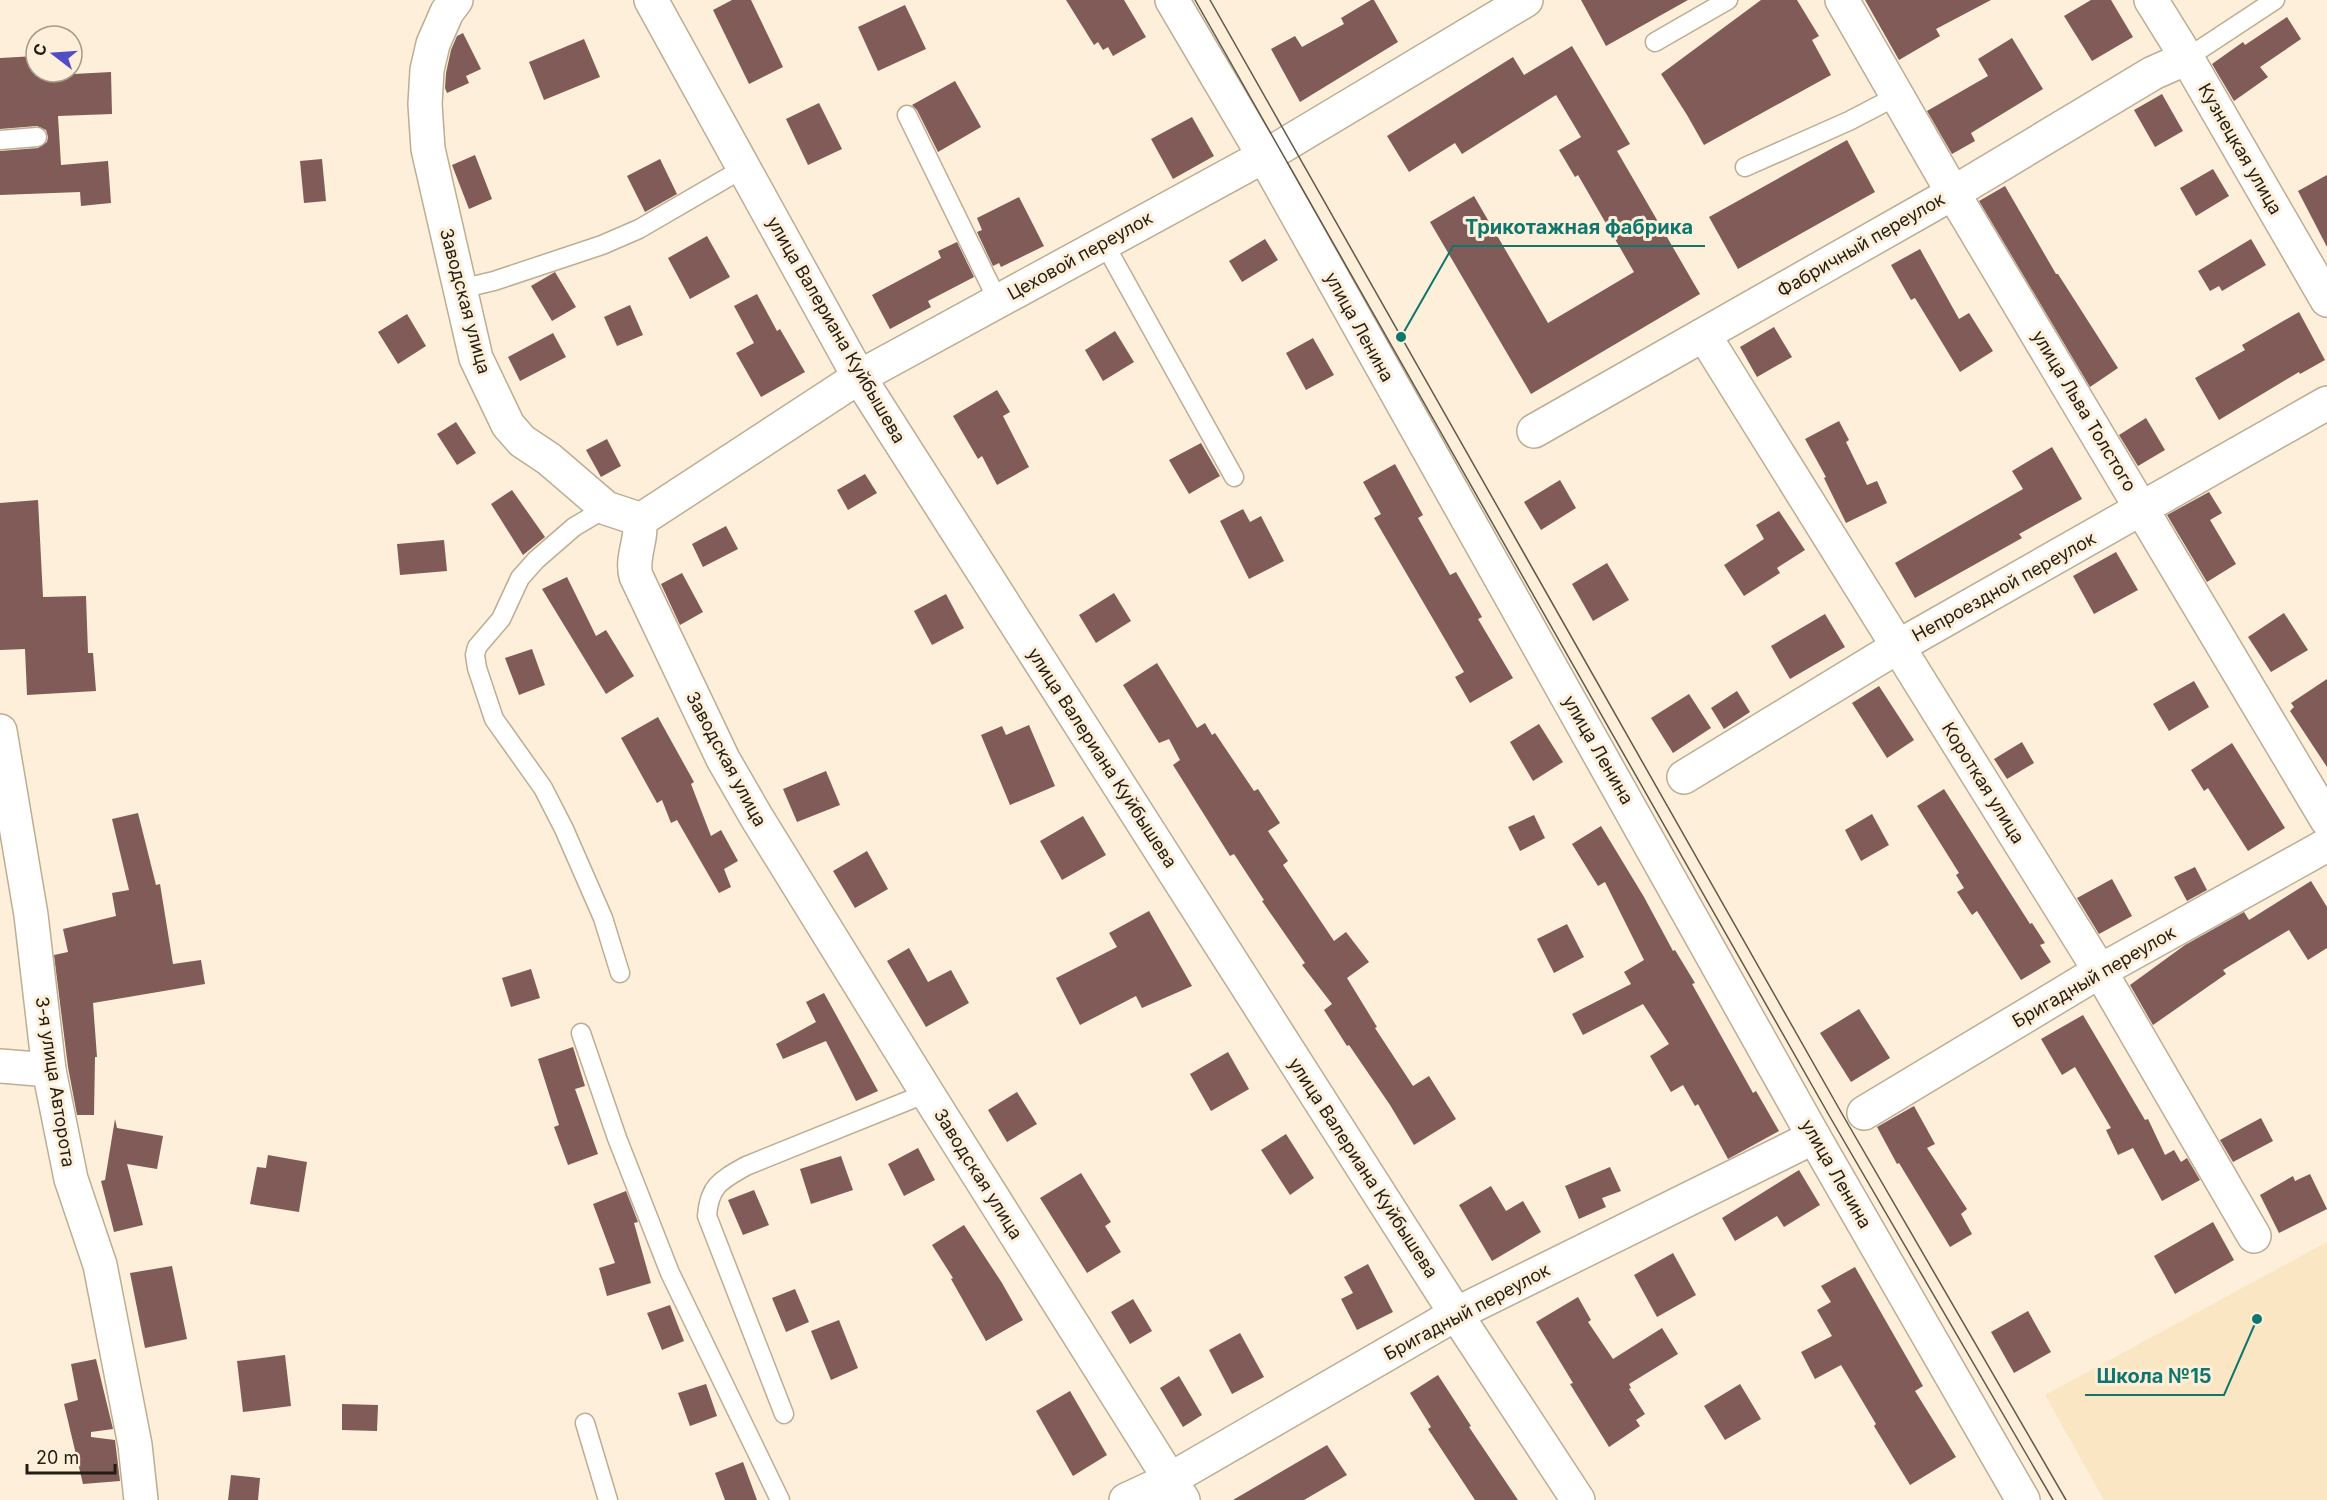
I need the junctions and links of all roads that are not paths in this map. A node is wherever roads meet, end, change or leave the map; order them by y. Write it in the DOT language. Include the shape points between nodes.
graph roads {
  1 [pos="456,0"];
  2 [pos="651,0"];
  3 [pos="1172,0"];
  4 [pos="1526,0"];
  5 [pos="1728,0"];
  6 [pos="1842,0"];
  7 [pos="2151,0"];
  8 [pos="2275,0"];
  9 [pos="1655,42"];
  10 [pos="2187,58"];
  11 [pos="1897,96"];
  12 [pos="907,115"];
  13 [pos="37,137"];
  14 [pos="0,140"];
  15 [pos="1264,156"];
  16 [pos="1745,167"];
  17 [pos="744,168"];
  18 [pos="1953,193"];
  19 [pos="1104,243"];
  20 [pos="460,290"];
  21 [pos="2327,300"];
  22 [pos="998,301"];
  23 [pos="1704,335"];
  24 [pos="859,377"];
  25 [pos="2327,403"];
  26 [pos="1534,431"];
  27 [pos="1234,477"];
  28 [pos="606,508"];
  29 [pos="2143,509"];
  30 [pos="639,521"];
  31 [pos="1899,646"];
  32 [pos="0,731"];
  33 [pos="1684,777"];
  34 [pos="2327,820"];
  35 [pos="2327,845"];
  36 [pos="2100,971"];
  37 [pos="620,973"];
  38 [pos="581,1033"];
  39 [pos="0,1066"];
  40 [pos="49,1070"];
  41 [pos="927,1093"];
  42 [pos="1864,1113"];
  43 [pos="1814,1137"];
  44 [pos="2254,1236"];
  45 [pos="1456,1314"];
  46 [pos="784,1414"];
  47 [pos="585,1423"];
  48 [pos="1176,1490"];
  49 [pos="141,1500"];
  50 [pos="608,1500"];
  51 [pos="780,1500"];
  52 [pos="1126,1500"];
  53 [pos="1578,1500"];
  54 [pos="2023,1500"];
  1 -- 20 [label="street, Заводская улица" via="433,44 425,104 428,149"];
  2 -- 17 [label="street, улица Валериана Куйбышева"];
  3 -- 15 [label="street, улица Ленина"];
  4 -- 15 [label="street, Цеховой переулок"];
  5 -- 9 [label="lane"];
  6 -- 11 [label="street, улица Льва Толстого"];
  7 -- 10 [label="street, Кузнецкая улица"];
  8 -- 10 [label="lane"];
  10 -- 18 [label="street, Фабричный переулок" via="2153,73"];
  10 -- 21 [label="street, Кузнецкая улица"];
  11 -- 16 [label="lane"];
  11 -- 18 [label="street, улица Льва Толстого"];
  12 -- 22 [label="lane"];
  13 -- 14 [label="lane"];
  15 -- 19 [label="street, Цеховой переулок"];
  15 -- 43 [label="street, улица Ленина"];
  17 -- 20 [label="lane" via="639,229 602,245"];
  17 -- 24 [label="street, улица Валериана Куйбышева"];
  18 -- 23 [label="street, Фабричный переулок"];
  18 -- 29 [label="street, улица Льва Толстого"];
  19 -- 22 [label="street, Цеховой переулок"];
  19 -- 27 [label="lane"];
  20 -- 28 [label="street, Заводская улица" via="476,358 507,425"];
  22 -- 24 [label="street, Цеховой переулок"];
  23 -- 26 [label="street, Фабричный переулок"];
  23 -- 31 [label="street, Короткая улица"];
  24 -- 30 [label="street, Цеховой переулок"];
  24 -- 45 [label="street, улица Валериана Куйбышева"];
  25 -- 29 [label="street, Непроездной переулок"];
  28 -- 30 [label="street, Заводская улица"];
  28 -- 37 [label="lane" via="574,527 520,578 501,619 477,647 475,656 494,720 543,788 564,829 603,918"];
  29 -- 31 [label="street, Непроездной переулок"];
  29 -- 34 [label="street, улица Льва Толстого"];
  30 -- 41 [label="street, Заводская улица" via="634,557 636,576 723,759"];
  31 -- 33 [label="street, Непроездной переулок"];
  31 -- 36 [label="street, Короткая улица"];
  32 -- 40 [label="street, 3-я улица Авторота" via="31,915"];
  35 -- 36 [label="street, Бригадный переулок"];
  36 -- 42 [label="street, Бригадный переулок"];
  36 -- 44 [label="street, Короткая улица"];
  38 -- 51 [label="lane" via="670,1273"];
  39 -- 40 [label="street"];
  40 -- 49 [label="street, 3-я улица Авторота" via="70,1179 100,1265 135,1445"];
  41 -- 46 [label="lane" via="746,1166 712,1190 707,1216"];
  41 -- 48 [label="street, Заводская улица"];
  43 -- 45 [label="street, Бригадный переулок"];
  43 -- 54 [label="street, улица Ленина"];
  45 -- 48 [label="street, Бригадный переулок"];
  45 -- 53 [label="street, улица Валериана Куйбышева"];
  47 -- 50 [label="lane"];
  48 -- 52 [label="street, Бригадный переулок"];
}
